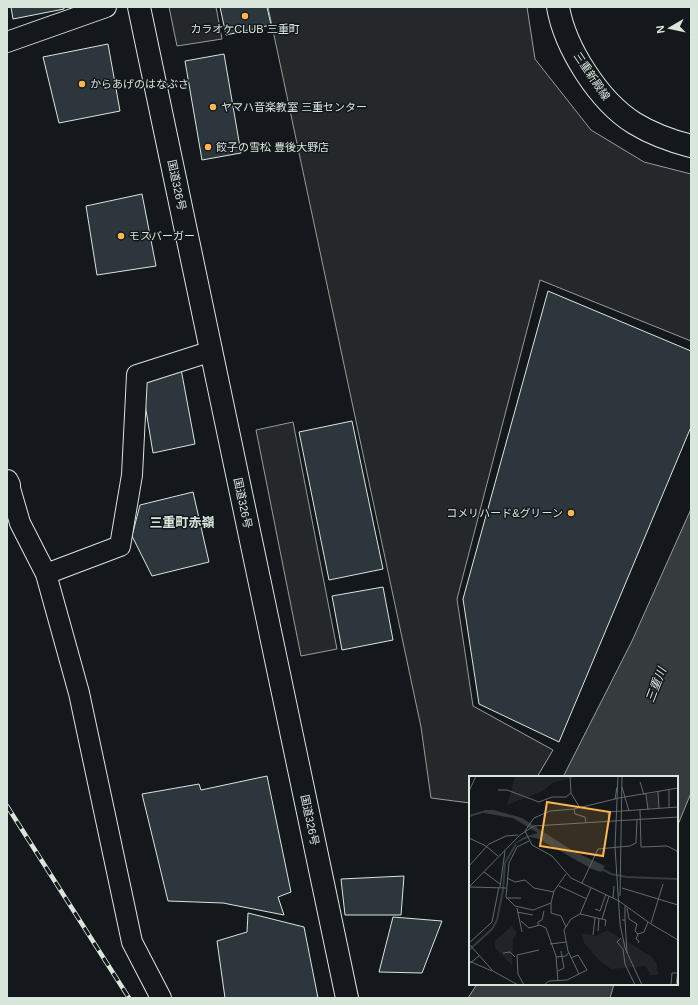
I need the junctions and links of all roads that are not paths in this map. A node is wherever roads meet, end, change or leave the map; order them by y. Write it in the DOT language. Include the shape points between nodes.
graph roads {
  1 [pos="106,7"];
  2 [pos="139,7"];
  3 [pos="558,7"];
  4 [pos="7,41"];
  5 [pos="691,146"];
  6 [pos="212,351"];
  7 [pos="8,484"];
  8 [pos="46,574"];
  9 [pos="160,998"];
  10 [pos="347,998"];
  1 -- 4 [label="street"];
  2 -- 6 [label="main road, 国道326号"];
  3 -- 5 [label="main road, 三重新殿線" via="577,57 608,101 644,128 672,141"];
  6 -- 8 [label="street" via="137,375 132,475 120,546"];
  6 -- 10 [label="main road, 国道326号"];
  7 -- 8 [label="street" via="20,523"];
  8 -- 9 [label="street" via="79,693 132,942"];
}
